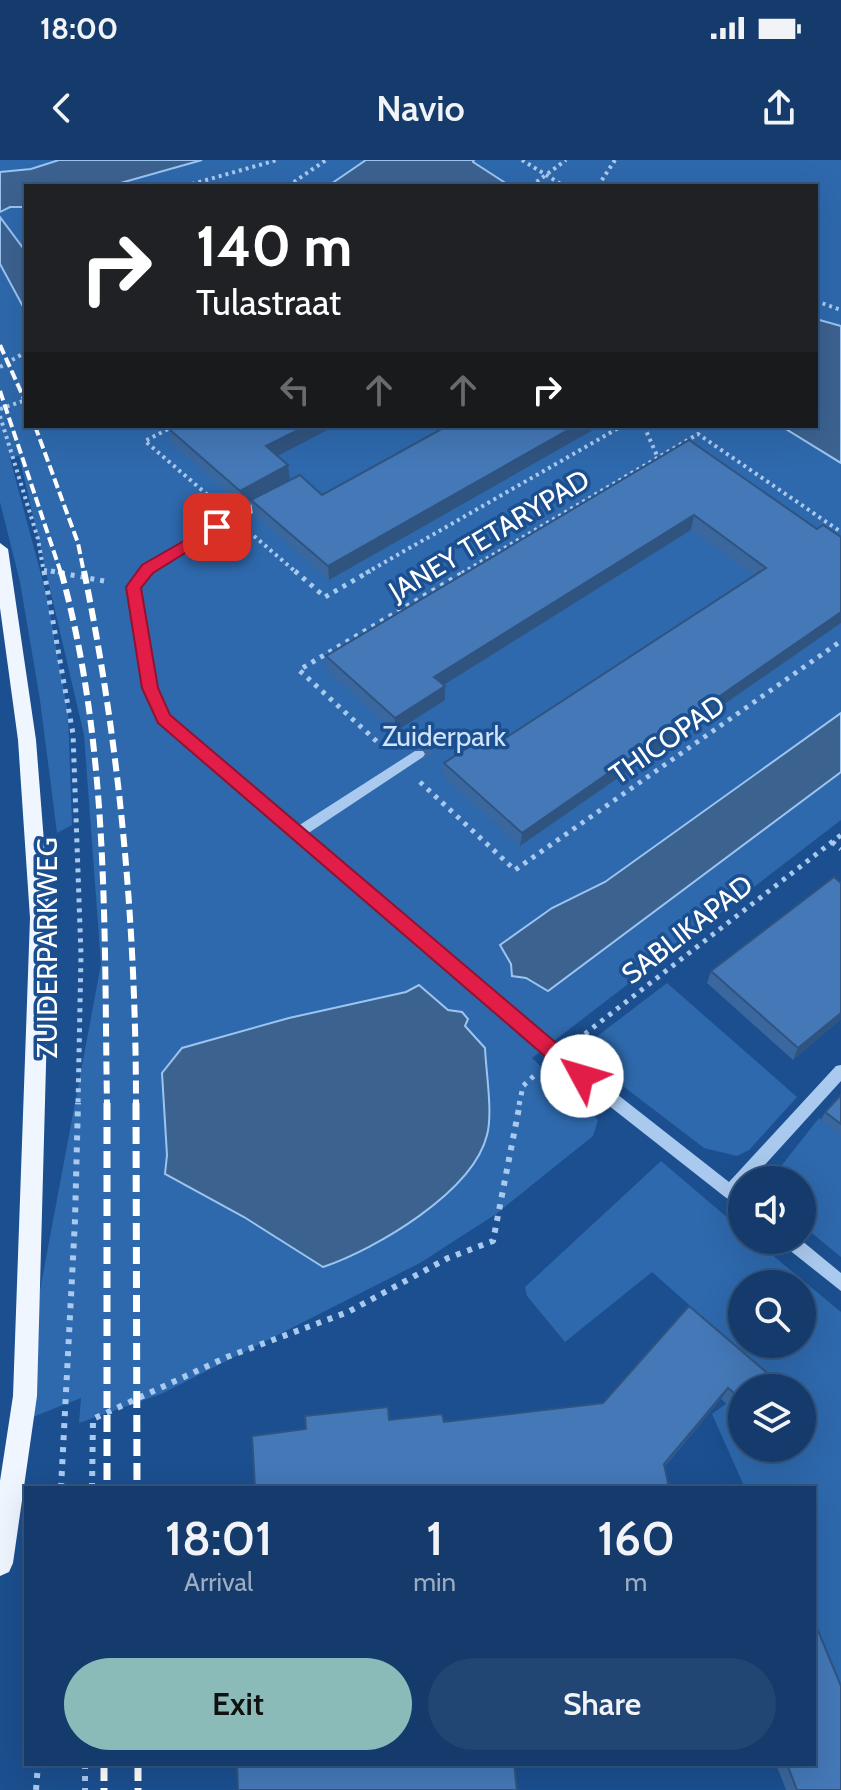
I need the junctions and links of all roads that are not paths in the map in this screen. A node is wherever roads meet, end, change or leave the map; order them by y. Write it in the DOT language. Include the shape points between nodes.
graph roads {
  1 [pos="275,496"];
  2 [pos="0,549"];
  3 [pos="419,754"];
  4 [pos="297,834"];
  5 [pos="841,1071"];
  6 [pos="761,1166"];
  7 [pos="728,1190"];
  8 [pos="806,1254"];
  9 [pos="841,1283"];
  10 [pos="0,1563"];
  1 -- 4 [label="street" via="147,569 133,587 150,688 164,719"];
  2 -- 10 [label="main road, ZUIDERPARKWEG" via="27,740 40,918 25,1396"];
  3 -- 4 [label="street"];
  4 -- 7 [label="street" via="557,1056"];
  5 -- 6 [label="street"];
  8 -- 9 [label="street"];
}
